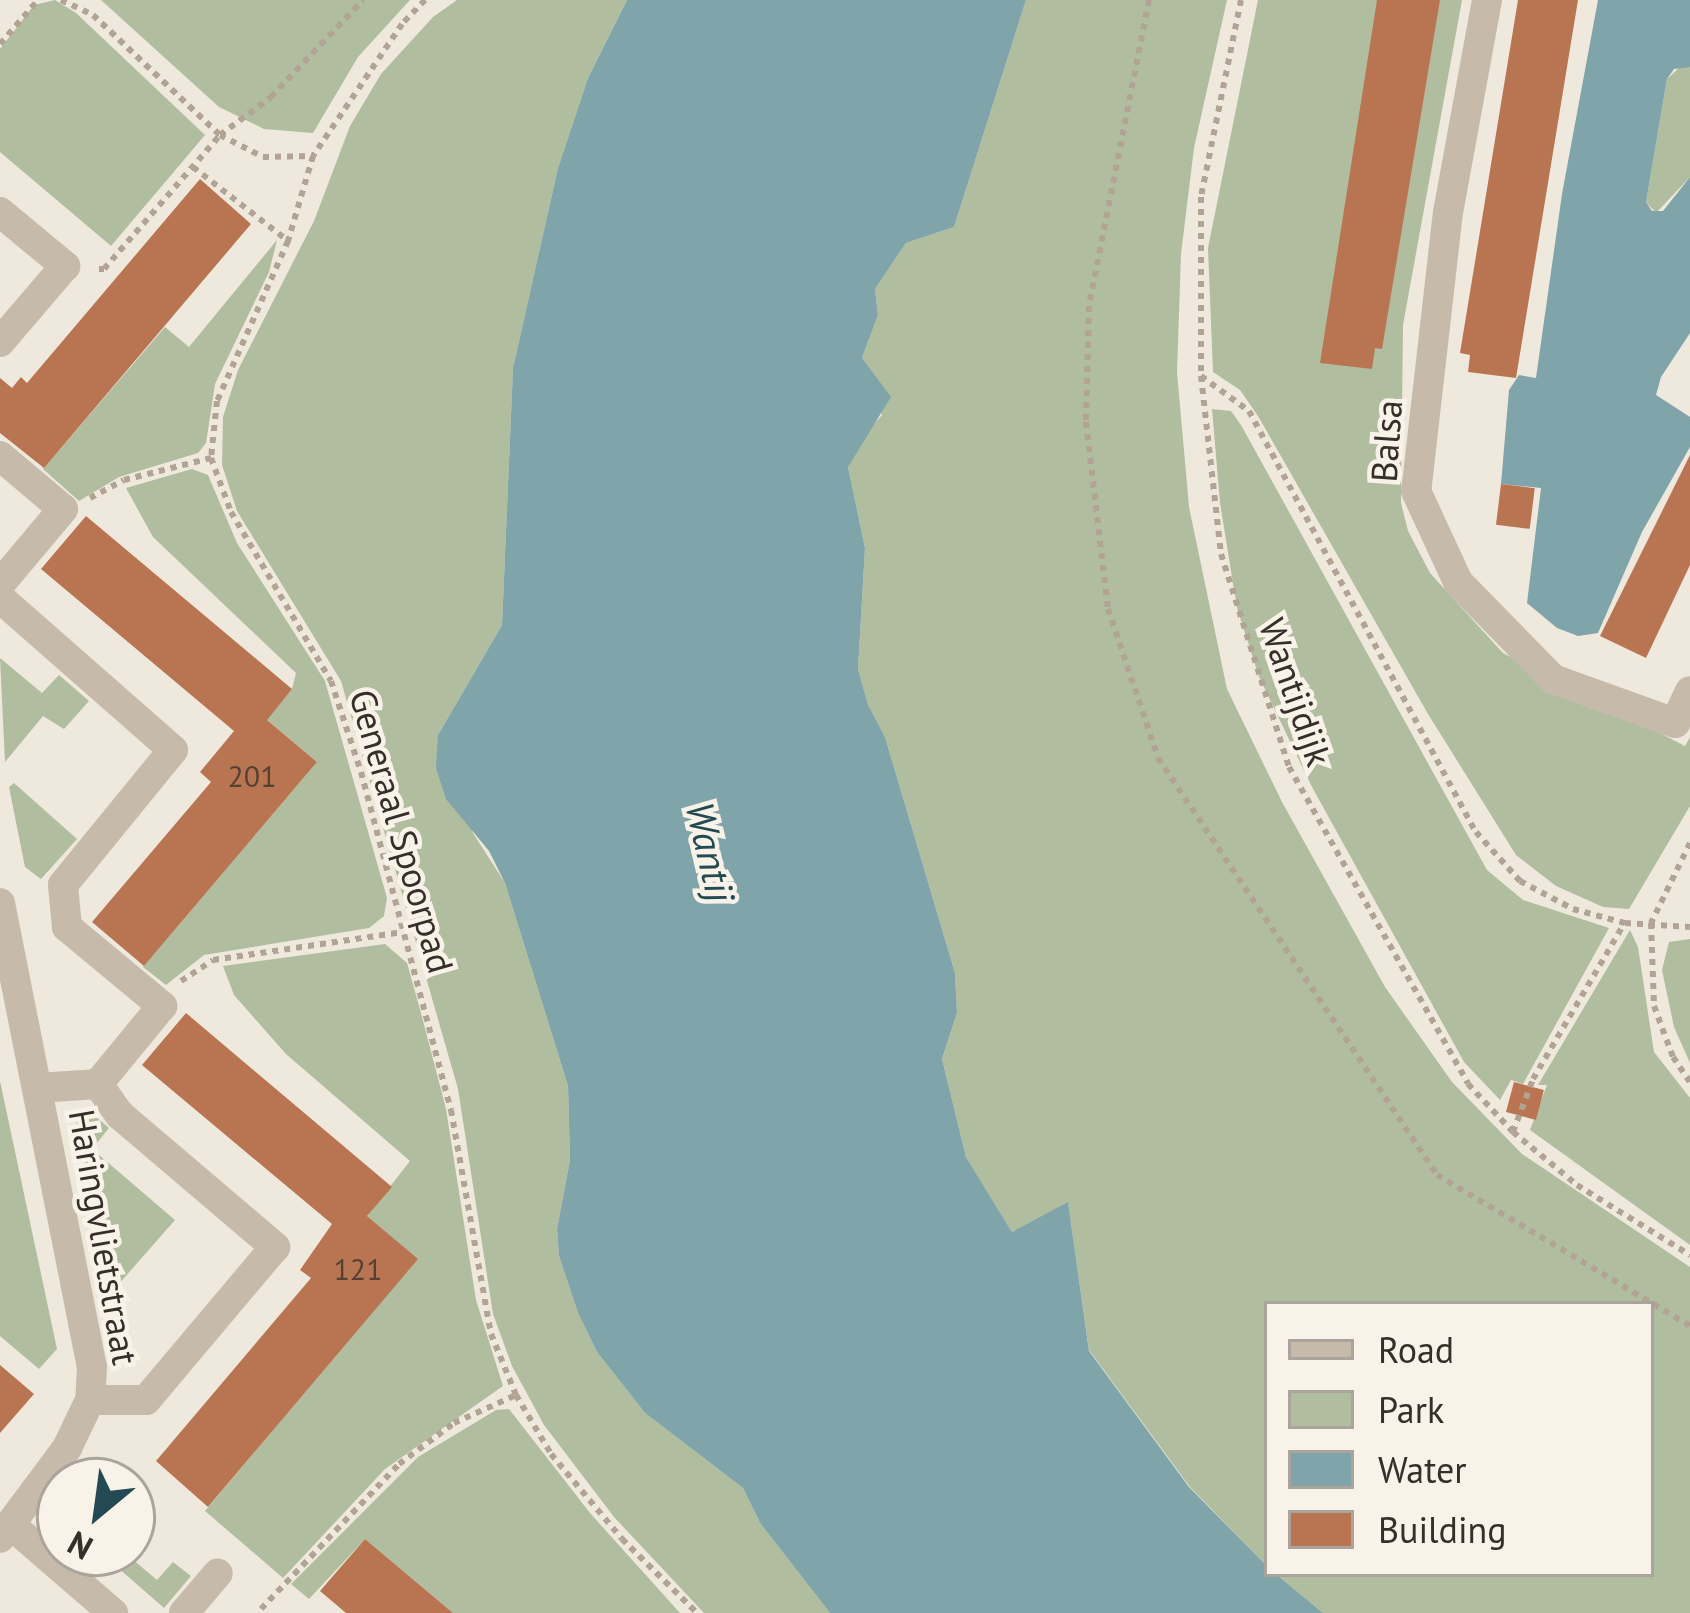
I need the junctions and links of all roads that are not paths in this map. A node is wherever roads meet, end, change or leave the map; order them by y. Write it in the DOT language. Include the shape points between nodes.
graph roads {
  1 [pos="1487,0"];
  2 [pos="0,212"];
  3 [pos="0,342"];
  4 [pos="0,456"];
  5 [pos="0,584"];
  6 [pos="0,598"];
  7 [pos="1690,691"];
  8 [pos="0,903"];
  9 [pos="12,1021"];
  10 [pos="98,1084"];
  11 [pos="38,1088"];
  12 [pos="90,1400"];
  13 [pos="6,1532"];
  14 [pos="218,1573"];
  15 [pos="113,1613"];
  16 [pos="184,1613"];
  1 -- 7 [label="street, Balsa" via="1448,212 1416,491 1458,582 1553,680 1675,723"];
  2 -- 3 [label="street" via="65,266"];
  4 -- 5 [label="street" via="63,509"];
  6 -- 10 [label="street, Haringvlietstraat" via="173,750 63,886 67,927 162,1006"];
  8 -- 9 [label="street, Haringvlietstraat"];
  9 -- 11 [label="street, Haringvlietstraat"];
  10 -- 11 [label="street, Haringvlietstraat"];
  10 -- 12 [label="street, Haringvlietstraat" via="120,1115 275,1247 146,1400"];
  11 -- 12 [label="street, Haringvlietstraat" via="92,1367"];
  12 -- 13 [label="street, Haringvlietstraat" via="68,1448"];
  13 -- 15 [label="street"];
  14 -- 16 [label="street"];
}
